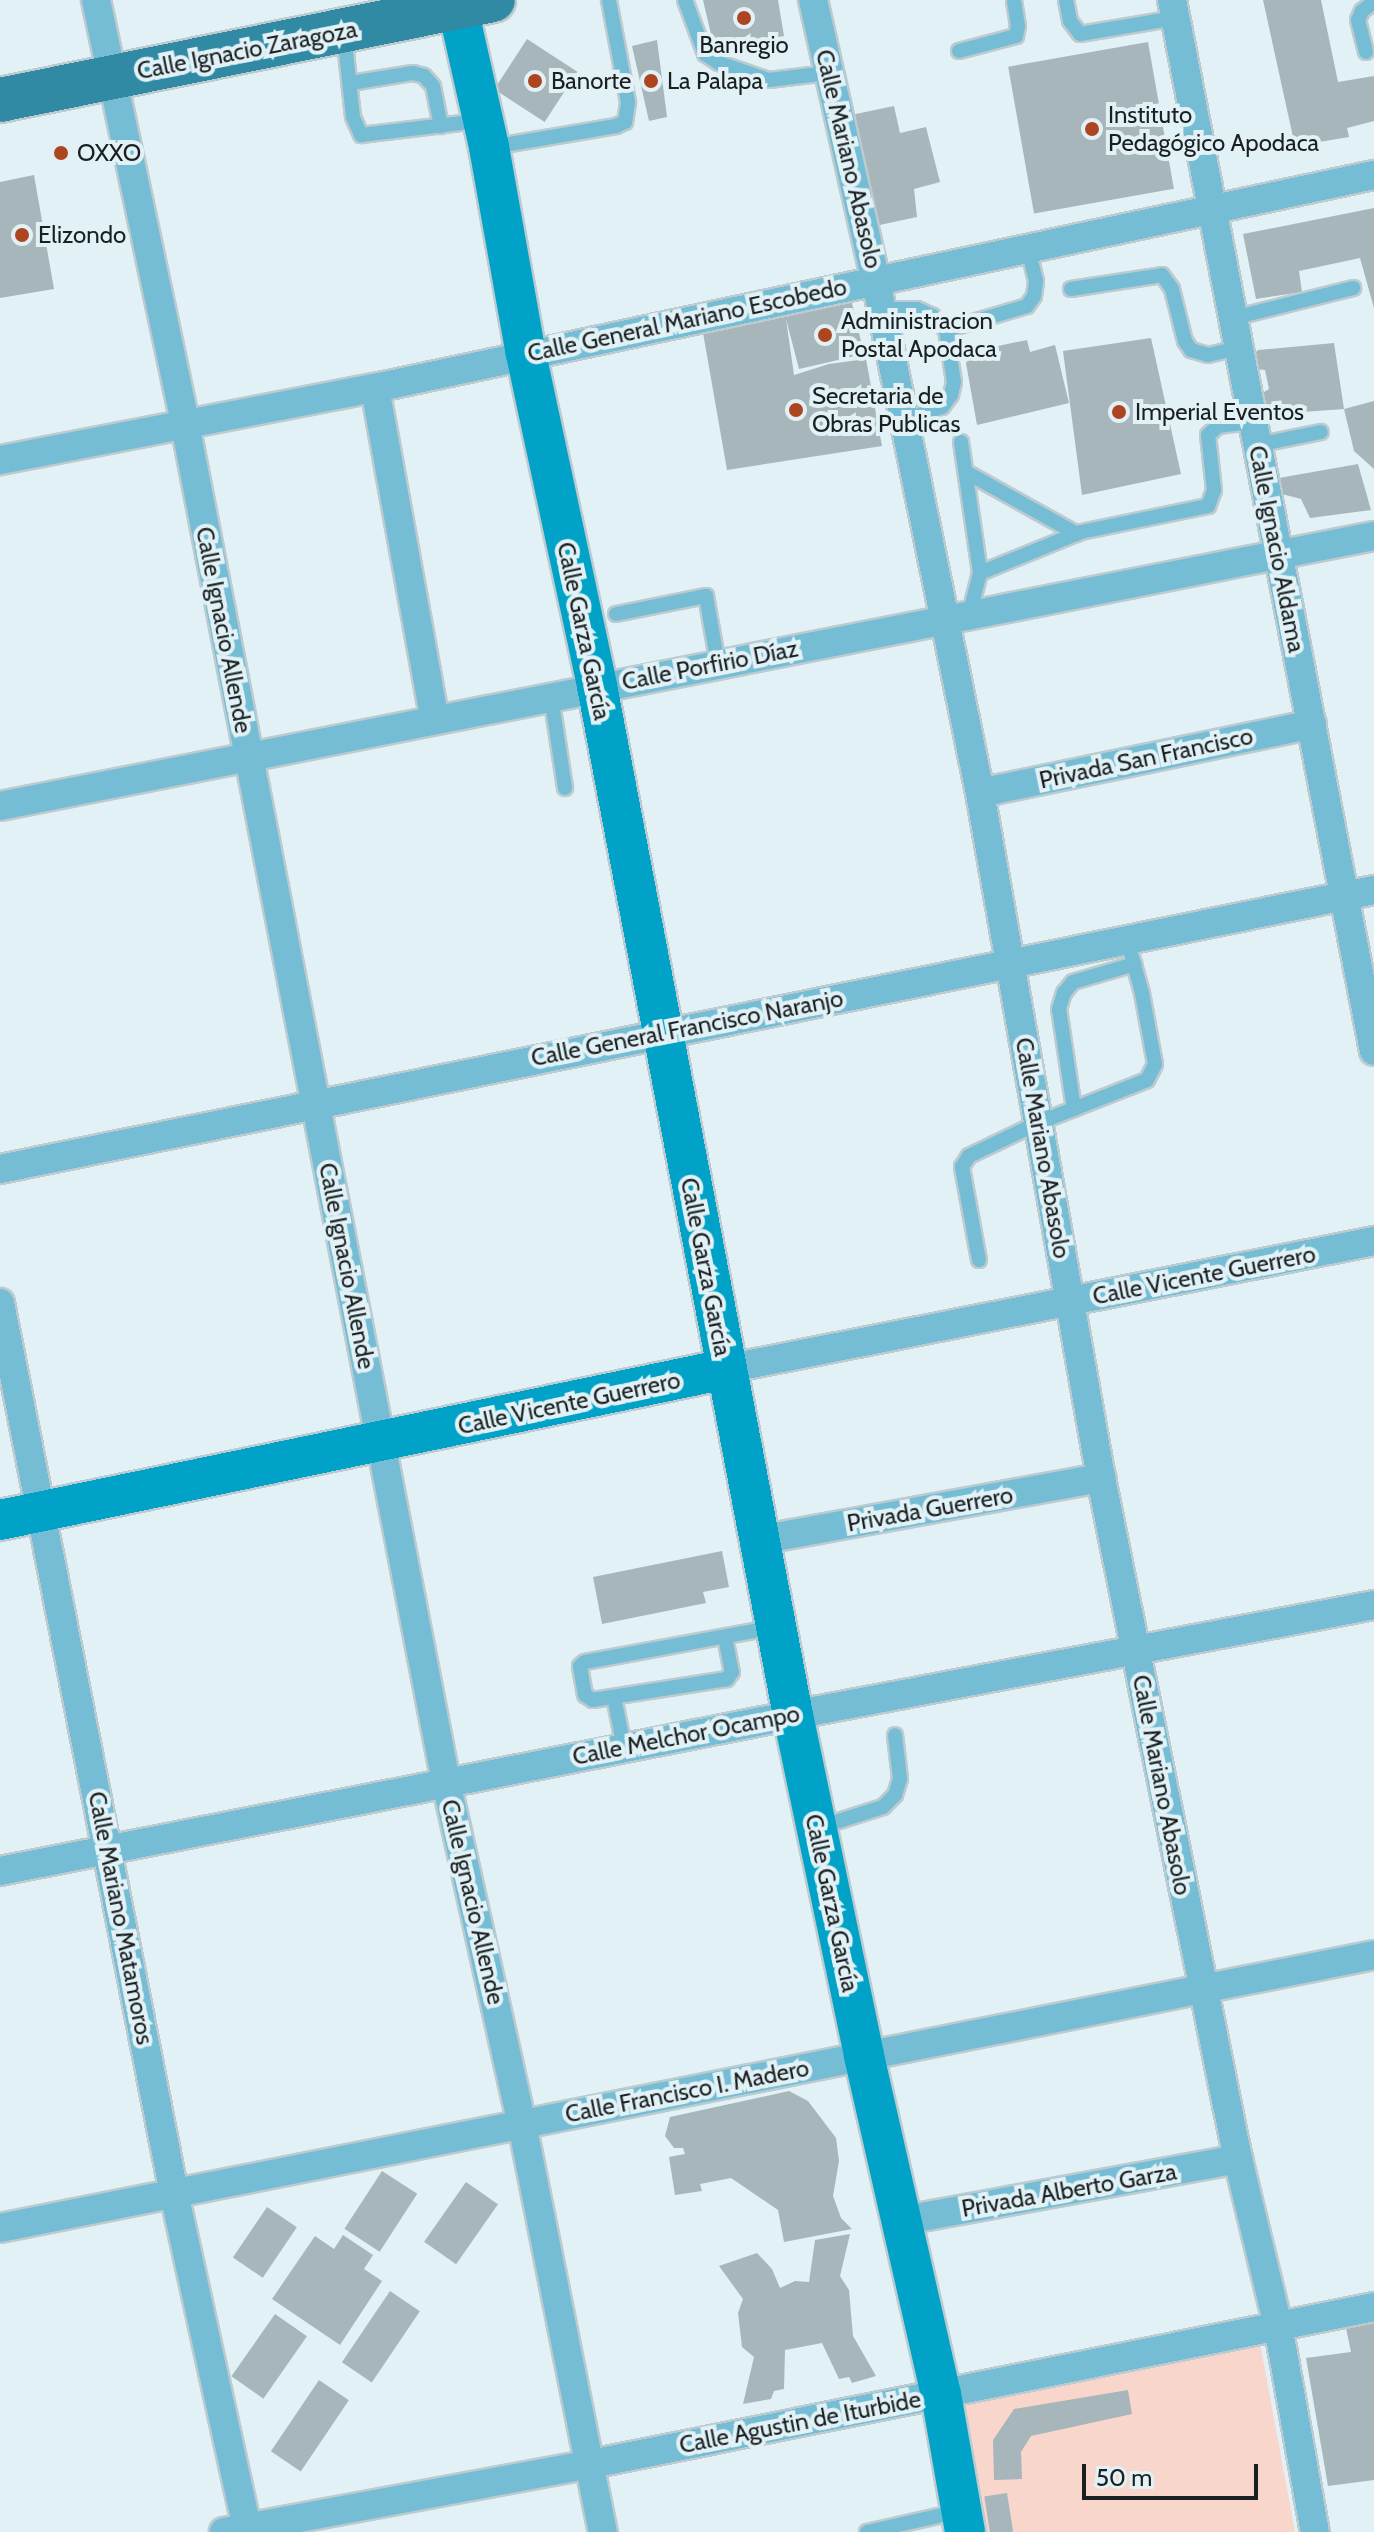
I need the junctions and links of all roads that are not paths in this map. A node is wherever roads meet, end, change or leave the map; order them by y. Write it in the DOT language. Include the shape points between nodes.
graph roads {
  1 [pos="96,0"];
  2 [pos="609,0"];
  3 [pos="685,0"];
  4 [pos="813,0"];
  5 [pos="1014,0"];
  6 [pos="1066,0"];
  7 [pos="469,2"];
  8 [pos="1374,2"];
  9 [pos="1174,9"];
  10 [pos="343,30"];
  11 [pos="959,51"];
  12 [pos="1366,52"];
  13 [pos="828,73"];
  14 [pos="110,78"];
  15 [pos="351,83"];
  16 [pos="0,100"];
  17 [pos="441,126"];
  18 [pos="486,134"];
  19 [pos="1374,175"];
  20 [pos="1213,209"];
  21 [pos="1028,249"];
  22 [pos="876,281"];
  23 [pos="1353,288"];
  24 [pos="1071,289"];
  25 [pos="882,309"];
  26 [pos="1233,318"];
  27 [pos="946,330"];
  28 [pos="1239,348"];
  29 [pos="526,354"];
  30 [pos="375,388"];
  31 [pos="903,421"];
  32 [pos="185,424"];
  33 [pos="1321,432"];
  34 [pos="1254,434"];
  35 [pos="961,442"];
  36 [pos="0,460"];
  37 [pos="966,472"];
  38 [pos="1077,534"];
  39 [pos="1374,536"];
  40 [pos="1277,555"];
  41 [pos="980,573"];
  42 [pos="616,614"];
  43 [pos="956,619"];
  44 [pos="718,664"];
  45 [pos="597,686"];
  46 [pos="551,696"];
  47 [pos="435,720"];
  48 [pos="1312,724"];
  49 [pos="248,759"];
  50 [pos="565,788"];
  51 [pos="980,793"];
  52 [pos="0,806"];
  53 [pos="1374,890"];
  54 [pos="1344,896"];
  55 [pos="1130,951"];
  56 [pos="1011,962"];
  57 [pos="660,1033"];
  58 [pos="1374,1051"];
  59 [pos="314,1103"];
  60 [pos="1074,1109"];
  61 [pos="1038,1123"];
  62 [pos="0,1169"];
  63 [pos="1374,1241"];
  64 [pos="979,1260"];
  65 [pos="0,1303"];
  66 [pos="1069,1303"];
  67 [pos="726,1369"];
  68 [pos="383,1442"];
  69 [pos="1101,1478"];
  70 [pos="40,1511"];
  71 [pos="0,1520"];
  72 [pos="759,1540"];
  73 [pos="1374,1605"];
  74 [pos="776,1627"];
  75 [pos="725,1637"];
  76 [pos="1136,1652"];
  77 [pos="614,1697"];
  78 [pos="793,1715"];
  79 [pos="895,1735"];
  80 [pos="624,1747"];
  81 [pos="446,1782"];
  82 [pos="816,1828"];
  83 [pos="107,1848"];
  84 [pos="0,1871"];
  85 [pos="1374,1955"];
  86 [pos="1203,1988"];
  87 [pos="864,2056"];
  88 [pos="522,2124"];
  89 [pos="1238,2159"];
  90 [pos="174,2193"];
  91 [pos="900,2221"];
  92 [pos="0,2228"];
  93 [pos="1374,2307"];
  94 [pos="1278,2325"];
  95 [pos="941,2394"];
  96 [pos="591,2464"];
  97 [pos="963,2521"];
  98 [pos="239,2530"];
  99 [pos="603,2532"];
  100 [pos="867,2532"];
  101 [pos="1315,2532"];
  1 -- 14 [label="street, Calle Ignacio Allende"];
  2 -- 18 [label="lane" via="628,102 625,122"];
  3 -- 13 [label="lane" via="705,54 719,63 769,80"];
  4 -- 13 [label="street, Calle Mariano Abasolo"];
  5 -- 11 [label="lane" via="1016,36"];
  6 -- 9 [label="lane" via="1070,21 1080,34"];
  7 -- 10 [label="main road, Calle Ignacio Zaragoza"];
  7 -- 18 [label="street, Calle Garza García"];
  8 -- 12 [label="lane" via="1358,20"];
  9 -- 20 [label="street, Calle Ignacio Aldama"];
  10 -- 14 [label="main road, Calle Ignacio Zaragoza"];
  10 -- 15 [label="lane"];
  13 -- 22 [label="street, Calle Mariano Abasolo"];
  14 -- 16 [label="main road, Calle Ignacio Zaragoza"];
  14 -- 32 [label="street, Calle Ignacio Allende"];
  15 -- 17 [label="lane" via="413,73 424,76 433,86"];
  15 -- 17 [label="lane" via="353,117 361,135"];
  17 -- 18 [label="lane"];
  18 -- 29 [label="street, Calle Garza García"];
  19 -- 20 [label="street, Calle General Mariano Escobedo"];
  20 -- 21 [label="street, Calle General Mariano Escobedo"];
  20 -- 26 [label="street, Calle Ignacio Aldama"];
  21 -- 22 [label="street, Calle General Mariano Escobedo"];
  21 -- 27 [label="lane" via="1036,281 1027,306"];
  22 -- 25 [label="street, Calle Mariano Abasolo"];
  22 -- 29 [label="street, Calle General Mariano Escobedo"];
  23 -- 26 [label="lane"];
  24 -- 28 [label="lane" via="1162,275 1172,289 1191,350 1208,355"];
  25 -- 27 [label="lane" via="917,309"];
  25 -- 31 [label="street, Calle Mariano Abasolo"];
  26 -- 28 [label="street, Calle Ignacio Aldama"];
  27 -- 31 [label="lane" via="951,395 942,407"];
  28 -- 34 [label="street, Calle Ignacio Aldama"];
  29 -- 30 [label="street, Calle General Mariano Escobedo"];
  29 -- 45 [label="street, Calle Garza García"];
  30 -- 32 [label="street, Calle General Mariano Escobedo"];
  30 -- 47 [label="street"];
  31 -- 43 [label="street, Calle Mariano Abasolo"];
  32 -- 36 [label="street, Calle General Mariano Escobedo"];
  32 -- 49 [label="street, Calle Ignacio Allende"];
  33 -- 34 [label="lane"];
  34 -- 38 [label="lane" via="1218,426 1208,435 1214,490 1208,506"];
  34 -- 40 [label="street, Calle Ignacio Aldama"];
  35 -- 37 [label="lane"];
  37 -- 38 [label="lane"];
  37 -- 41 [label="lane"];
  38 -- 41 [label="lane"];
  39 -- 40 [label="street, Calle Porfirio Díaz"];
  40 -- 43 [label="street, Calle Porfirio Díaz"];
  40 -- 48 [label="street, Calle Ignacio Aldama"];
  41 -- 43 [label="lane"];
  42 -- 44 [label="lane" via="706,596"];
  43 -- 44 [label="street, Calle Porfirio Díaz"];
  43 -- 51 [label="street, Calle Mariano Abasolo"];
  44 -- 45 [label="street, Calle Porfirio Díaz"];
  45 -- 46 [label="street, Calle Porfirio Díaz"];
  45 -- 57 [label="street, Calle Garza García"];
  46 -- 47 [label="street, Calle Porfirio Díaz"];
  46 -- 50 [label="lane"];
  47 -- 49 [label="street, Calle Porfirio Díaz"];
  48 -- 51 [label="street, Privada San Francisco"];
  48 -- 54 [label="street, Calle Ignacio Aldama"];
  49 -- 52 [label="street, Calle Porfirio Díaz"];
  49 -- 59 [label="street, Calle Ignacio Allende"];
  51 -- 56 [label="street, Calle Mariano Abasolo"];
  53 -- 54 [label="street, Calle General Francisco Naranjo"];
  54 -- 55 [label="street, Calle General Francisco Naranjo"];
  54 -- 58 [label="street, Calle Ignacio Aldama"];
  55 -- 56 [label="street, Calle General Francisco Naranjo"];
  55 -- 60 [label="lane" via="1073,982 1064,993 1059,1009"];
  55 -- 60 [label="lane" via="1155,1064 1147,1080"];
  56 -- 57 [label="street, Calle General Francisco Naranjo"];
  56 -- 61 [label="street, Calle Mariano Abasolo"];
  57 -- 59 [label="street, Calle General Francisco Naranjo"];
  57 -- 67 [label="street, Calle Garza García"];
  59 -- 62 [label="street, Calle General Francisco Naranjo"];
  59 -- 68 [label="street, Calle Ignacio Allende"];
  60 -- 61 [label="lane"];
  61 -- 64 [label="lane" via="969,1156 962,1167"];
  61 -- 66 [label="street, Calle Mariano Abasolo"];
  63 -- 66 [label="street, Calle Vicente Guerrero"];
  65 -- 70 [label="street, Calle Mariano Matamoros"];
  66 -- 67 [label="street, Calle Vicente Guerrero"];
  66 -- 69 [label="street, Calle Mariano Abasolo"];
  67 -- 68 [label="street, Calle Vicente Guerrero"];
  67 -- 72 [label="street, Calle Garza García"];
  68 -- 70 [label="street, Calle Vicente Guerrero"];
  68 -- 81 [label="street, Calle Ignacio Allende"];
  69 -- 72 [label="street, Privada Guerrero"];
  69 -- 76 [label="street, Calle Mariano Abasolo"];
  70 -- 71 [label="street, Calle Vicente Guerrero"];
  70 -- 83 [label="street, Calle Mariano Matamoros"];
  72 -- 74 [label="street, Calle Garza García"];
  73 -- 76 [label="street, Calle Melchor Ocampo"];
  74 -- 75 [label="lane"];
  74 -- 78 [label="street, Calle Garza García"];
  75 -- 77 [label="lane" via="732,1672 727,1679"];
  75 -- 77 [label="lane" via="581,1664 586,1698"];
  76 -- 78 [label="street, Calle Melchor Ocampo"];
  76 -- 86 [label="street, Calle Mariano Abasolo"];
  77 -- 80 [label="lane"];
  78 -- 80 [label="street, Calle Melchor Ocampo"];
  78 -- 82 [label="street, Calle Garza García"];
  79 -- 82 [label="lane" via="900,1779 895,1795 883,1807"];
  80 -- 81 [label="street, Calle Melchor Ocampo"];
  81 -- 83 [label="street, Calle Melchor Ocampo"];
  81 -- 88 [label="street, Calle Ignacio Allende"];
  82 -- 87 [label="street, Calle Garza García"];
  83 -- 84 [label="street, Calle Melchor Ocampo"];
  83 -- 90 [label="street, Calle Mariano Matamoros"];
  85 -- 86 [label="street, Calle Francisco I. Madero"];
  86 -- 87 [label="street, Calle Francisco I. Madero"];
  86 -- 89 [label="street, Calle Mariano Abasolo"];
  87 -- 88 [label="street, Calle Francisco I. Madero"];
  87 -- 91 [label="street, Calle Garza García"];
  88 -- 90 [label="street, Calle Francisco I. Madero"];
  88 -- 96 [label="street, Calle Ignacio Allende"];
  89 -- 91 [label="street, Privada Alberto Garza"];
  89 -- 94 [label="street, Calle Mariano Abasolo"];
  90 -- 92 [label="street, Calle Francisco I. Madero"];
  90 -- 98 [label="street, Calle Mariano Matamoros"];
  91 -- 95 [label="street, Calle Garza García"];
  93 -- 94 [label="street, Calle Agustin de Iturbide"];
  94 -- 95 [label="street, Calle Agustin de Iturbide"];
  94 -- 101 [label="street, Calle Mariano Abasolo"];
  95 -- 96 [label="street, Calle Agustin de Iturbide"];
  95 -- 97 [label="street, Calle Garza García"];
  96 -- 98 [label="street, Calle Agustin de Iturbide"];
  96 -- 99 [label="street, Calle Ignacio Allende"];
  97 -- 100 [label="lane"];
}
